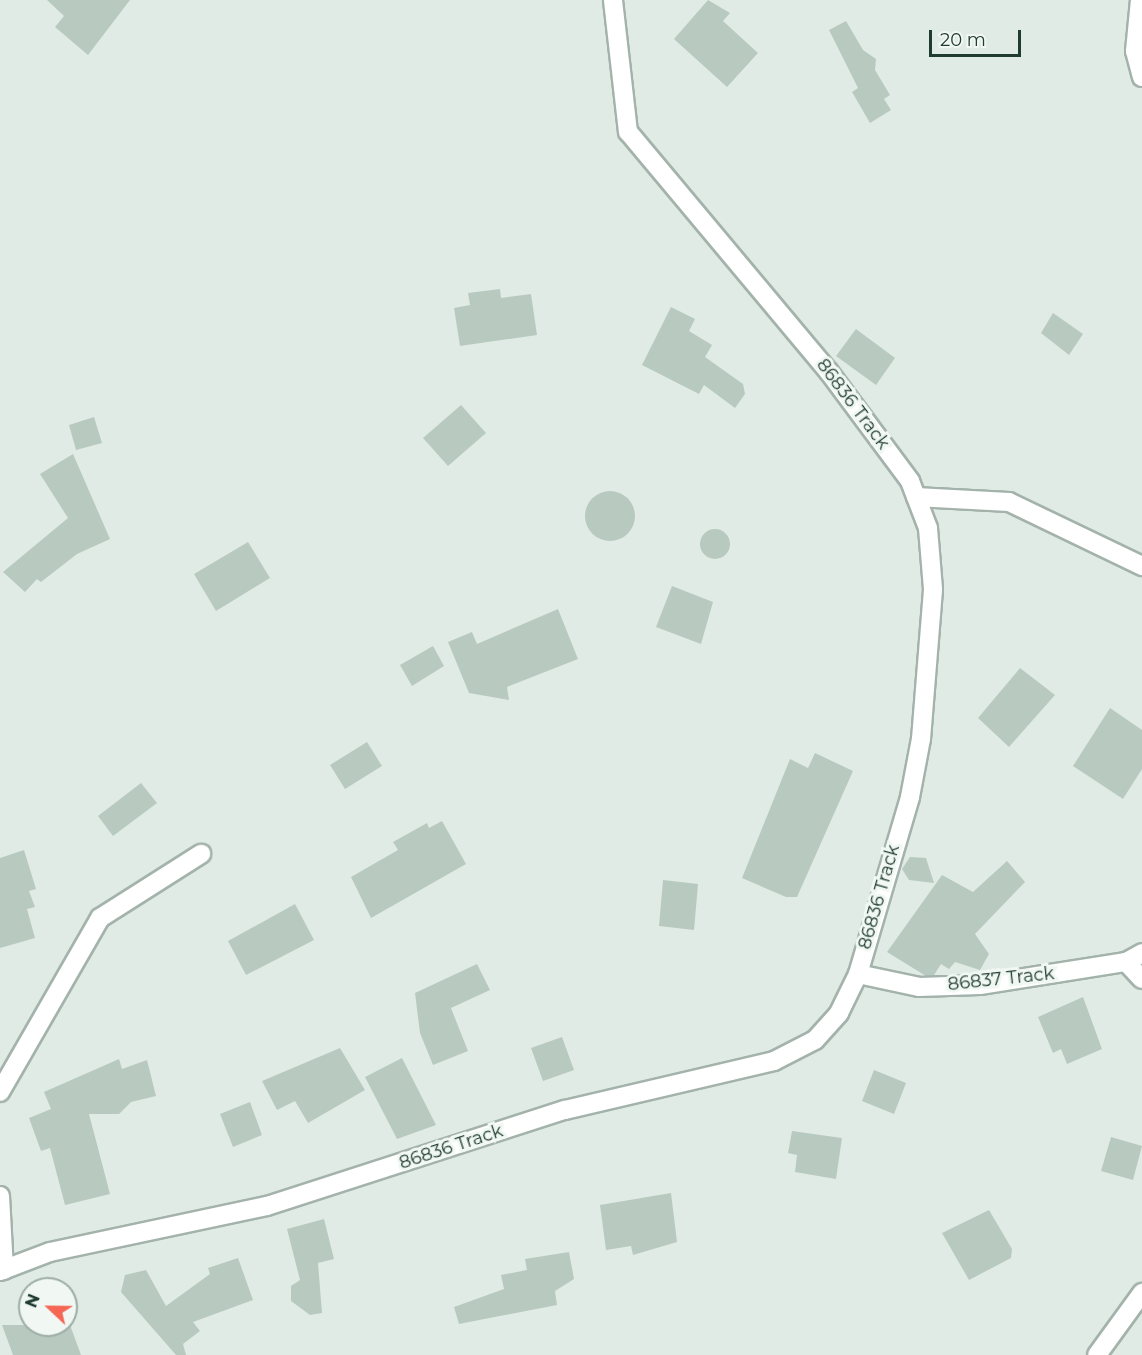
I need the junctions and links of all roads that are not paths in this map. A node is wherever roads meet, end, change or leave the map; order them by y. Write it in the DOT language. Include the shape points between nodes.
graph roads {
  1 [pos="613,0"];
  2 [pos="1140,0"];
  3 [pos="1142,77"];
  4 [pos="916,497"];
  5 [pos="1142,566"];
  6 [pos="201,854"];
  7 [pos="1134,958"];
  8 [pos="858,974"];
  9 [pos="1142,979"];
  10 [pos="0,1092"];
  11 [pos="0,1196"];
  12 [pos="2,1270"];
  13 [pos="1142,1293"];
  14 [pos="1097,1355"];
  1 -- 4 [label="street, 86836 Track" via="628,132 829,372 910,481"];
  2 -- 3 [label="street" via="1135,51"];
  4 -- 5 [label="street" via="1009,502"];
  4 -- 8 [label="street, 86836 Track" via="928,528 933,589 921,739 910,797"];
  6 -- 10 [label="street" via="100,918"];
  7 -- 8 [label="street, 86837 Track" via="980,986 919,987"];
  7 -- 9 [label="street"];
  8 -- 12 [label="street, 86836 Track" via="839,1013 815,1040 774,1061 566,1110 267,1206 50,1252"];
  11 -- 12 [label="street"];
  13 -- 14 [label="street"];
}
